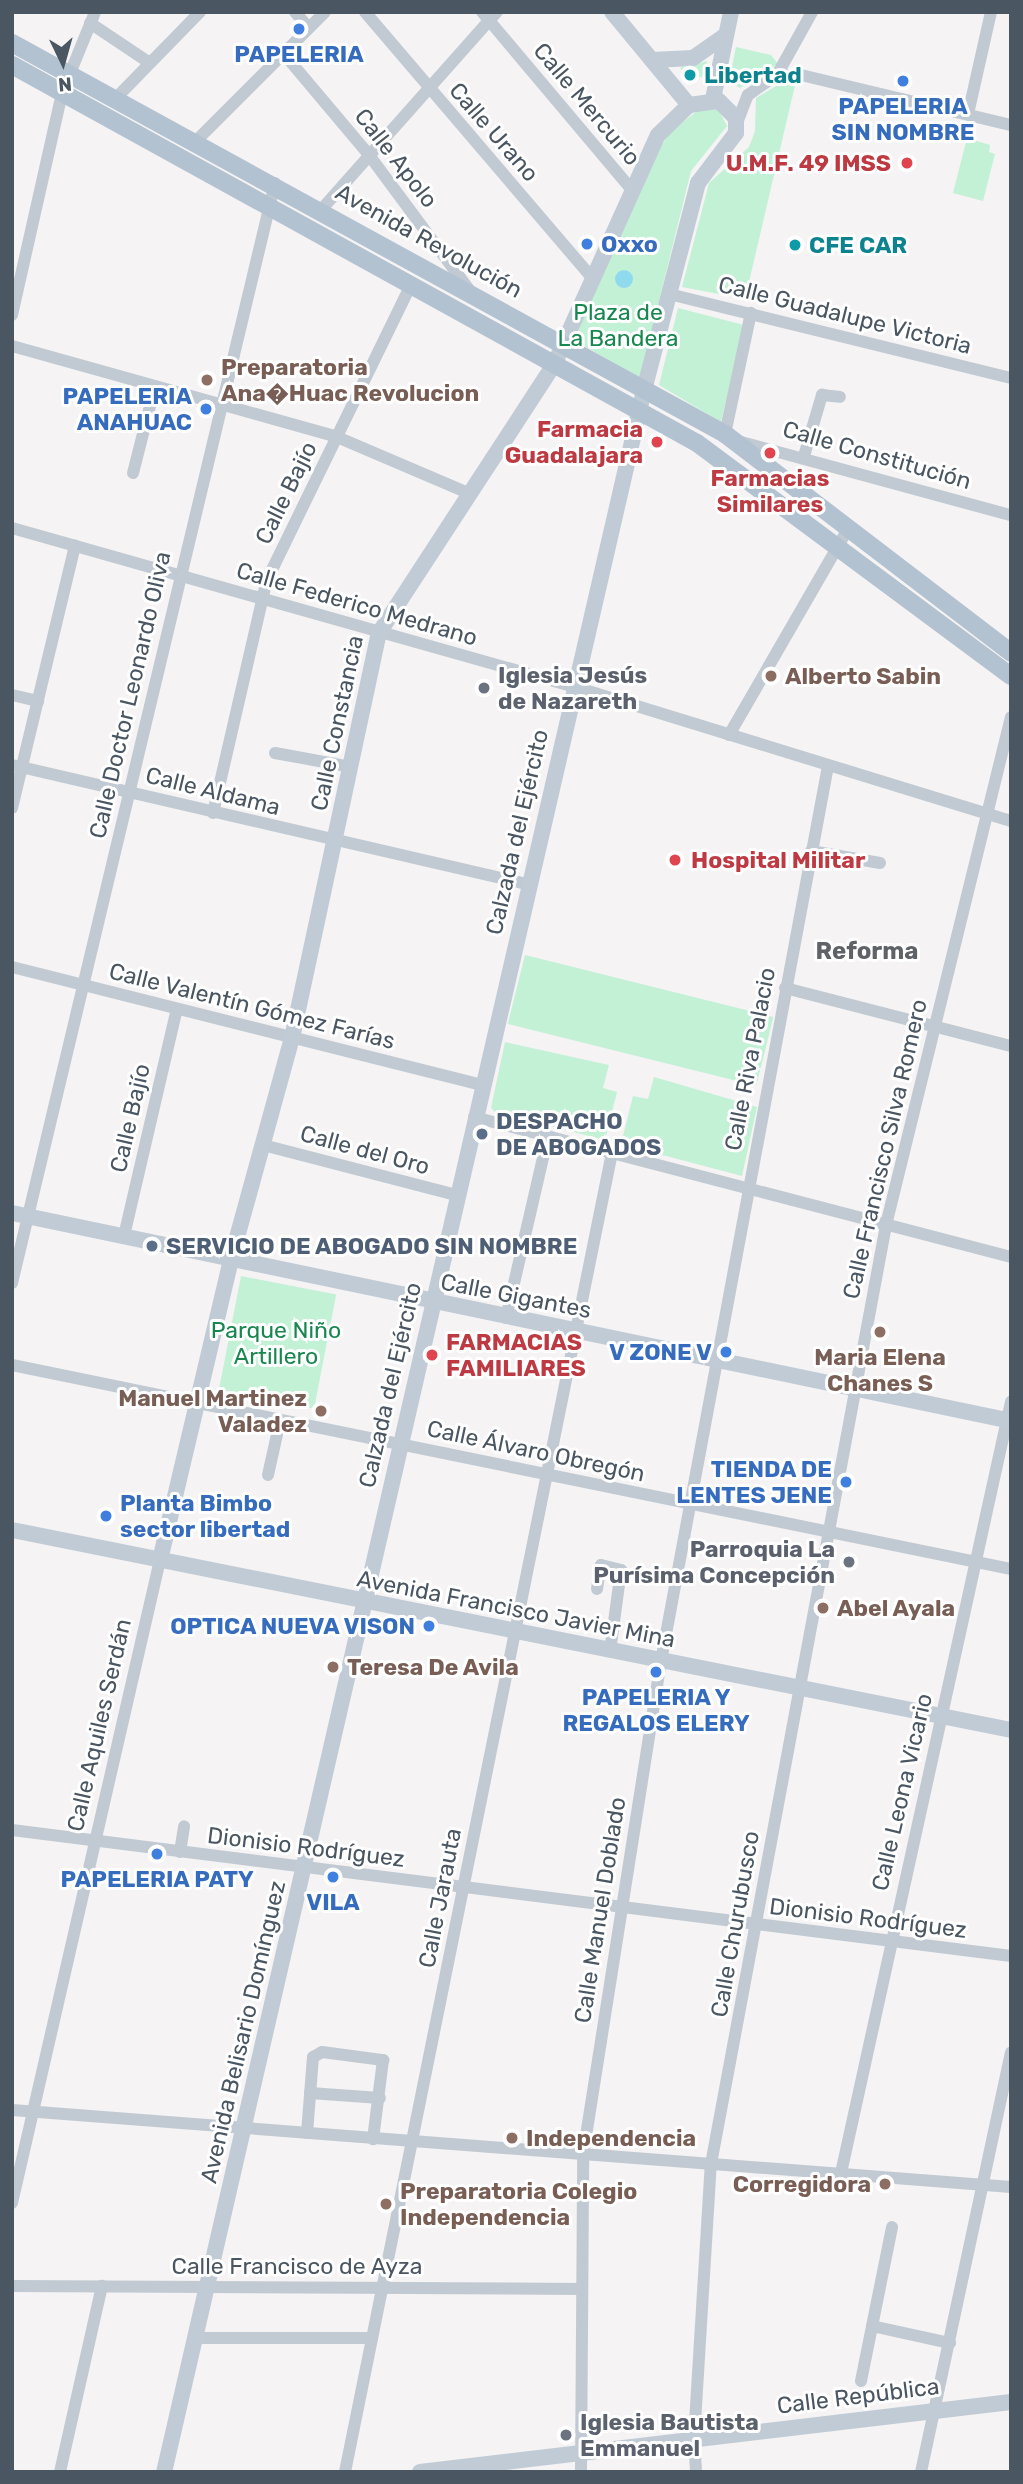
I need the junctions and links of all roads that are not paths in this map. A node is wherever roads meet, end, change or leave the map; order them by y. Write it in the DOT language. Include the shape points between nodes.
graph roads {
  1 [pos="200,12"];
  2 [pos="295,12"];
  3 [pos="325,12"];
  4 [pos="365,12"];
  5 [pos="612,12"];
  6 [pos="731,12"];
  7 [pos="812,12"];
  8 [pos="991,12"];
  9 [pos="490,15"];
  10 [pos="93,18"];
  11 [pos="309,28"];
  12 [pos="726,35"];
  13 [pos="12,43"];
  14 [pos="284,54"];
  15 [pos="652,60"];
  16 [pos="150,63"];
  17 [pos="12,65"];
  18 [pos="71,71"];
  19 [pos="777,75"];
  20 [pos="429,88"];
  21 [pos="62,93"];
  22 [pos="117,97"];
  23 [pos="713,99"];
  24 [pos="689,105"];
  25 [pos="968,114"];
  26 [pos="737,123"];
  27 [pos="1011,125"];
  28 [pos="197,141"];
  29 [pos="369,155"];
  30 [pos="275,183"];
  31 [pos="632,190"];
  32 [pos="268,206"];
  33 [pos="321,209"];
  34 [pos="593,279"];
  35 [pos="411,285"];
  36 [pos="470,292"];
  37 [pos="669,294"];
  38 [pos="751,313"];
  39 [pos="12,316"];
  40 [pos="565,345"];
  41 [pos="12,346"];
  42 [pos="554,365"];
  43 [pos="1011,377"];
  44 [pos="155,387"];
  45 [pos="644,390"];
  46 [pos="840,397"];
  47 [pos="220,405"];
  48 [pos="639,411"];
  49 [pos="337,437"];
  50 [pos="728,437"];
  51 [pos="804,456"];
  52 [pos="133,473"];
  53 [pos="468,493"];
  54 [pos="1011,515"];
  55 [pos="12,528"];
  56 [pos="847,531"];
  57 [pos="75,545"];
  58 [pos="838,547"];
  59 [pos="180,575"];
  60 [pos="261,598"];
  61 [pos="379,633"];
  62 [pos="1011,653"];
  63 [pos="1011,676"];
  64 [pos="575,687"];
  65 [pos="12,695"];
  66 [pos="38,701"];
  67 [pos="1011,717"];
  68 [pos="729,735"];
  69 [pos="275,753"];
  70 [pos="17,766"];
  71 [pos="828,766"];
  72 [pos="351,767"];
  73 [pos="129,792"];
  74 [pos="12,808"];
  75 [pos="213,813"];
  76 [pos="989,814"];
  77 [pos="1011,821"];
  78 [pos="334,842"];
  79 [pos="810,850"];
  80 [pos="880,863"];
  81 [pos="527,884"];
  82 [pos="12,967"];
  83 [pos="83,985"];
  84 [pos="785,988"];
  85 [pos="177,1009"];
  86 [pos="935,1027"];
  87 [pos="292,1038"];
  88 [pos="1011,1046"];
  89 [pos="481,1085"];
  90 [pos="474,1117"];
  91 [pos="548,1136"];
  92 [pos="263,1145"];
  93 [pos="612,1153"];
  94 [pos="747,1188"];
  95 [pos="456,1195"];
  96 [pos="20,1215"];
  97 [pos="886,1225"];
  98 [pos="124,1236"];
  99 [pos="232,1257"];
  100 [pos="1011,1257"];
  101 [pos="12,1283"];
  102 [pos="432,1303"];
  103 [pos="506,1318"];
  104 [pos="577,1332"];
  105 [pos="716,1360"];
  106 [pos="12,1366"];
  107 [pos="854,1388"];
  108 [pos="1011,1402"];
  109 [pos="197,1404"];
  110 [pos="1009,1420"];
  111 [pos="280,1421"];
  112 [pos="400,1445"];
  113 [pos="268,1475"];
  114 [pos="547,1475"];
  115 [pos="690,1504"];
  116 [pos="12,1531"];
  117 [pos="827,1532"];
  118 [pos="160,1560"];
  119 [pos="974,1562"];
  120 [pos="1011,1569"];
  121 [pos="597,1589"];
  122 [pos="363,1602"];
  123 [pos="515,1632"];
  124 [pos="610,1650"];
  125 [pos="662,1661"];
  126 [pos="798,1688"];
  127 [pos="942,1716"];
  128 [pos="1011,1730"];
  129 [pos="184,1826"];
  130 [pos="12,1830"];
  131 [pos="96,1840"];
  132 [pos="180,1852"];
  133 [pos="304,1868"];
  134 [pos="463,1888"];
  135 [pos="621,1909"];
  136 [pos="757,1926"];
  137 [pos="890,1942"];
  138 [pos="1011,1956"];
  139 [pos="1011,2053"];
  140 [pos="310,2093"];
  141 [pos="380,2098"];
  142 [pos="12,2110"];
  143 [pos="33,2111"];
  144 [pos="244,2128"];
  145 [pos="307,2133"];
  146 [pos="373,2139"];
  147 [pos="413,2142"];
  148 [pos="583,2155"];
  149 [pos="711,2164"];
  150 [pos="841,2173"];
  151 [pos="983,2185"];
  152 [pos="1011,2188"];
  153 [pos="12,2203"];
  154 [pos="892,2227"];
  155 [pos="12,2286"];
  156 [pos="102,2286"];
  157 [pos="209,2286"];
  158 [pos="383,2287"];
  159 [pos="582,2289"];
  160 [pos="872,2326"];
  161 [pos="195,2338"];
  162 [pos="372,2338"];
  163 [pos="950,2343"];
  164 [pos="861,2381"];
  165 [pos="1011,2402"];
  166 [pos="935,2409"];
  167 [pos="694,2440"];
  168 [pos="581,2453"];
  169 [pos="459,2470"];
  170 [pos="60,2472"];
  171 [pos="164,2472"];
  172 [pos="345,2472"];
  173 [pos="420,2472"];
  174 [pos="581,2472"];
  175 [pos="696,2472"];
  176 [pos="921,2472"];
  1 -- 16 [label="street"];
  2 -- 11 [label="street"];
  3 -- 11 [label="street"];
  4 -- 20 [label="street, Calle Urano"];
  5 -- 15 [label="main road"];
  6 -- 12 [label="main road"];
  7 -- 19 [label="street"];
  8 -- 25 [label="street"];
  9 -- 20 [label="street"];
  9 -- 31 [label="street, Calle Mercurio"];
  10 -- 16 [label="street"];
  10 -- 18 [label="street"];
  11 -- 14 [label="street"];
  12 -- 15 [label="main road" via="693,58"];
  12 -- 23 [label="main road"];
  13 -- 18 [label="main road, Avenida Revolución"];
  14 -- 28 [label="street"];
  14 -- 29 [label="street, Calle Apolo"];
  15 -- 24 [label="main road"];
  16 -- 22 [label="street"];
  17 -- 21 [label="main road, Avenida Revolución"];
  18 -- 21 [label="street"];
  18 -- 22 [label="main road, Avenida Revolución"];
  19 -- 25 [label="street" via="815,75"];
  19 -- 26 [label="street" via="748,95"];
  20 -- 29 [label="street"];
  20 -- 34 [label="street, Calle Urano"];
  21 -- 32 [label="main road, Avenida Revolución"];
  21 -- 39 [label="street"];
  22 -- 28 [label="main road, Avenida Revolución"];
  23 -- 24 [label="main road"];
  23 -- 26 [label="main road" via="729,108"];
  24 -- 31 [label="main road, Calle Constancia" via="658,135"];
  25 -- 27 [label="street"];
  26 -- 37 [label="main road, Calzada del Ejército" via="733,141 698,183"];
  28 -- 30 [label="main road, Avenida Revolución"];
  29 -- 33 [label="street"];
  29 -- 36 [label="street, Calle Apolo"];
  30 -- 32 [label="street, Calle Doctor Leonardo Oliva"];
  30 -- 33 [label="main road, Avenida Revolución"];
  31 -- 34 [label="main road, Calle Constancia"];
  32 -- 35 [label="main road, Avenida Revolución"];
  32 -- 47 [label="street, Calle Doctor Leonardo Oliva"];
  33 -- 36 [label="main road, Avenida Revolución"];
  34 -- 40 [label="main road, Calle Constancia"];
  35 -- 42 [label="main road, Avenida Revolución"];
  35 -- 49 [label="street, Calle Bajío"];
  36 -- 40 [label="main road, Avenida Revolución"];
  37 -- 38 [label="street, Calle Guadalupe Victoria"];
  37 -- 45 [label="main road, Calzada del Ejército"];
  38 -- 43 [label="street, Calle Guadalupe Victoria"];
  38 -- 50 [label="street"];
  40 -- 42 [label="main road, Calle Constancia"];
  40 -- 45 [label="main road, Avenida Revolución"];
  41 -- 44 [label="street"];
  42 -- 48 [label="main road, Avenida Revolución"];
  42 -- 53 [label="main road, Calle Constancia"];
  44 -- 47 [label="street"];
  44 -- 52 [label="street"];
  45 -- 48 [label="main road, Calzada del Ejército"];
  45 -- 50 [label="main road, Avenida Revolución"];
  46 -- 51 [label="street" via="822,396"];
  47 -- 49 [label="street"];
  47 -- 59 [label="street, Calle Doctor Leonardo Oliva"];
  48 -- 58 [label="main road, Avenida Revolución" via="720,459"];
  48 -- 64 [label="main road, Calzada del Ejército"];
  49 -- 53 [label="street"];
  49 -- 60 [label="street, Calle Bajío"];
  50 -- 51 [label="street, Calle Constitución"];
  50 -- 56 [label="main road, Avenida Revolución"];
  51 -- 54 [label="street, Calle Constitución"];
  53 -- 61 [label="main road, Calle Constancia"];
  55 -- 57 [label="street, Calle Federico Medrano"];
  56 -- 58 [label="street"];
  56 -- 62 [label="main road, Avenida Revolución"];
  57 -- 59 [label="street, Calle Federico Medrano"];
  57 -- 66 [label="street"];
  58 -- 63 [label="main road, Avenida Revolución"];
  58 -- 68 [label="street"];
  59 -- 60 [label="street, Calle Federico Medrano"];
  59 -- 73 [label="street, Calle Doctor Leonardo Oliva"];
  60 -- 61 [label="street, Calle Federico Medrano"];
  60 -- 75 [label="street, Calle Bajío"];
  61 -- 64 [label="street, Calle Federico Medrano"];
  61 -- 72 [label="main road, Calle Constancia"];
  64 -- 68 [label="street, Calle Federico Medrano"];
  64 -- 81 [label="main road, Calzada del Ejército"];
  65 -- 66 [label="street"];
  66 -- 70 [label="street"];
  67 -- 76 [label="street, Calle Francisco Silva Romero"];
  68 -- 71 [label="street, Calle Federico Medrano"];
  69 -- 72 [label="street"];
  70 -- 73 [label="street, Calle Aldama"];
  70 -- 74 [label="street"];
  71 -- 76 [label="street, Calle Federico Medrano"];
  71 -- 79 [label="street, Calle Riva Palacio"];
  72 -- 78 [label="main road, Calle Constancia"];
  73 -- 75 [label="street, Calle Aldama"];
  73 -- 83 [label="street, Calle Doctor Leonardo Oliva"];
  75 -- 78 [label="street, Calle Aldama"];
  76 -- 77 [label="street, Calle Federico Medrano"];
  76 -- 86 [label="street, Calle Francisco Silva Romero"];
  78 -- 81 [label="street, Calle Aldama"];
  78 -- 87 [label="main road, Calle Constancia"];
  79 -- 80 [label="street"];
  79 -- 84 [label="street, Calle Riva Palacio"];
  81 -- 89 [label="main road, Calzada del Ejército"];
  82 -- 83 [label="street, Calle Valentín Gómez Farías"];
  83 -- 85 [label="street, Calle Valentín Gómez Farías"];
  83 -- 96 [label="street, Calle Doctor Leonardo Oliva"];
  84 -- 86 [label="street"];
  84 -- 94 [label="street, Calle Riva Palacio"];
  85 -- 87 [label="street, Calle Valentín Gómez Farías"];
  85 -- 98 [label="street, Calle Bajío"];
  86 -- 88 [label="street"];
  86 -- 97 [label="street, Calle Francisco Silva Romero"];
  87 -- 89 [label="street, Calle Valentín Gómez Farías"];
  87 -- 92 [label="main road, Calle Constancia"];
  89 -- 90 [label="main road, Calzada del Ejército"];
  90 -- 91 [label="street"];
  90 -- 95 [label="main road, Calzada del Ejército"];
  91 -- 93 [label="street"];
  91 -- 103 [label="street"];
  92 -- 95 [label="street, Calle del Oro"];
  92 -- 99 [label="main road, Calle Constancia"];
  93 -- 94 [label="street"];
  93 -- 104 [label="street, Calle Jarauta"];
  94 -- 97 [label="street"];
  94 -- 105 [label="street, Calle Riva Palacio"];
  95 -- 102 [label="main road, Calzada del Ejército"];
  96 -- 98 [label="main road, Calle Gigantes"];
  96 -- 101 [label="street, Calle Doctor Leonardo Oliva"];
  97 -- 100 [label="street"];
  97 -- 107 [label="street, Calle Francisco Silva Romero"];
  98 -- 99 [label="main road, Calle Gigantes"];
  99 -- 102 [label="main road, Calle Gigantes"];
  99 -- 109 [label="main road, Calle Aquiles Serdán"];
  102 -- 103 [label="main road, Calle Gigantes"];
  102 -- 112 [label="main road, Calzada del Ejército"];
  103 -- 104 [label="main road, Calle Gigantes"];
  104 -- 105 [label="main road, Calle Gigantes"];
  104 -- 114 [label="street, Calle Jarauta"];
  105 -- 107 [label="main road, Calle Gigantes"];
  105 -- 115 [label="street, Calle Manuel Doblado"];
  106 -- 109 [label="street, Calle Álvaro Obregón"];
  107 -- 110 [label="main road, Calle Gigantes"];
  107 -- 117 [label="street, Calle Churubusco"];
  108 -- 110 [label="street, Calle Leona Vicario"];
  109 -- 111 [label="street, Calle Álvaro Obregón"];
  109 -- 118 [label="main road, Calle Aquiles Serdán"];
  110 -- 119 [label="street, Calle Leona Vicario"];
  111 -- 112 [label="street, Calle Álvaro Obregón"];
  111 -- 113 [label="street"];
  112 -- 114 [label="street, Calle Álvaro Obregón"];
  112 -- 122 [label="main road, Calzada del Ejército"];
  114 -- 115 [label="street, Calle Álvaro Obregón"];
  114 -- 123 [label="street, Calle Jarauta"];
  115 -- 117 [label="street, Calle Álvaro Obregón"];
  115 -- 125 [label="street, Calle Manuel Doblado"];
  116 -- 118 [label="main road, Avenida Francisco Javier Mina"];
  117 -- 119 [label="street, Calle Álvaro Obregón"];
  117 -- 126 [label="street, Calle Churubusco"];
  118 -- 122 [label="main road, Avenida Francisco Javier Mina"];
  118 -- 131 [label="street, Calle Aquiles Serdán"];
  119 -- 120 [label="street, Calle Álvaro Obregón"];
  119 -- 127 [label="street, Calle Leona Vicario"];
  121 -- 124 [label="street" via="601,1565 621,1570"];
  122 -- 123 [label="main road, Avenida Francisco Javier Mina"];
  122 -- 133 [label="main road, Avenida Belisario Domínguez"];
  123 -- 124 [label="main road, Avenida Francisco Javier Mina"];
  123 -- 134 [label="street, Calle Jarauta"];
  124 -- 125 [label="main road, Avenida Francisco Javier Mina"];
  125 -- 126 [label="main road, Avenida Francisco Javier Mina"];
  125 -- 135 [label="street, Calle Manuel Doblado"];
  126 -- 127 [label="main road, Avenida Francisco Javier Mina"];
  126 -- 136 [label="street, Calle Churubusco"];
  127 -- 128 [label="main road, Avenida Francisco Javier Mina"];
  127 -- 137 [label="street, Calle Leona Vicario"];
  129 -- 132 [label="street"];
  130 -- 131 [label="street, Dionisio Rodríguez"];
  131 -- 132 [label="street, Dionisio Rodríguez"];
  131 -- 143 [label="street, Calle Aquiles Serdán"];
  132 -- 133 [label="street, Dionisio Rodríguez"];
  133 -- 134 [label="street, Dionisio Rodríguez"];
  133 -- 144 [label="main road, Avenida Belisario Domínguez"];
  134 -- 135 [label="street, Dionisio Rodríguez"];
  134 -- 147 [label="street, Calle Jarauta"];
  135 -- 136 [label="street, Dionisio Rodríguez"];
  135 -- 148 [label="street, Calle Manuel Doblado"];
  136 -- 137 [label="street, Dionisio Rodríguez"];
  136 -- 149 [label="street, Calle Churubusco"];
  137 -- 138 [label="street, Dionisio Rodríguez"];
  137 -- 150 [label="street, Calle Leona Vicario"];
  139 -- 151 [label="street"];
  140 -- 141 [label="street"];
  140 -- 141 [label="street" via="316,2052 383,2060"];
  140 -- 145 [label="street"];
  141 -- 146 [label="street"];
  142 -- 143 [label="street"];
  143 -- 144 [label="street"];
  143 -- 153 [label="street, Calle Aquiles Serdán"];
  144 -- 145 [label="street"];
  144 -- 157 [label="main road, Avenida Belisario Domínguez"];
  145 -- 146 [label="street"];
  146 -- 147 [label="street"];
  147 -- 148 [label="street"];
  147 -- 158 [label="street, Calle Jarauta"];
  148 -- 149 [label="street"];
  148 -- 159 [label="street, Calle Manuel Doblado"];
  149 -- 150 [label="street"];
  149 -- 167 [label="street, Calle Churubusco"];
  150 -- 151 [label="street"];
  151 -- 152 [label="street"];
  151 -- 163 [label="street"];
  154 -- 160 [label="street"];
  155 -- 156 [label="street, Calle Francisco de Ayza"];
  156 -- 157 [label="street, Calle Francisco de Ayza"];
  156 -- 170 [label="street"];
  157 -- 158 [label="street, Calle Francisco de Ayza"];
  157 -- 161 [label="main road, Avenida Belisario Domínguez"];
  158 -- 159 [label="street, Calle Francisco de Ayza"];
  158 -- 162 [label="street, Calle Jarauta"];
  159 -- 168 [label="street, Calle Manuel Doblado"];
  160 -- 163 [label="street"];
  160 -- 164 [label="street"];
  161 -- 162 [label="street"];
  161 -- 171 [label="main road, Avenida Belisario Domínguez"];
  162 -- 172 [label="street, Calle Jarauta"];
  163 -- 166 [label="street"];
  165 -- 166 [label="main road, Calle República"];
  166 -- 167 [label="main road, Calle República"];
  166 -- 176 [label="street"];
  167 -- 168 [label="main road, Calle República"];
  167 -- 175 [label="street, Calle Churubusco"];
  168 -- 169 [label="main road, Calle República"];
  168 -- 174 [label="street, Calle Manuel Doblado"];
  169 -- 173 [label="main road, Calle República"];
}
